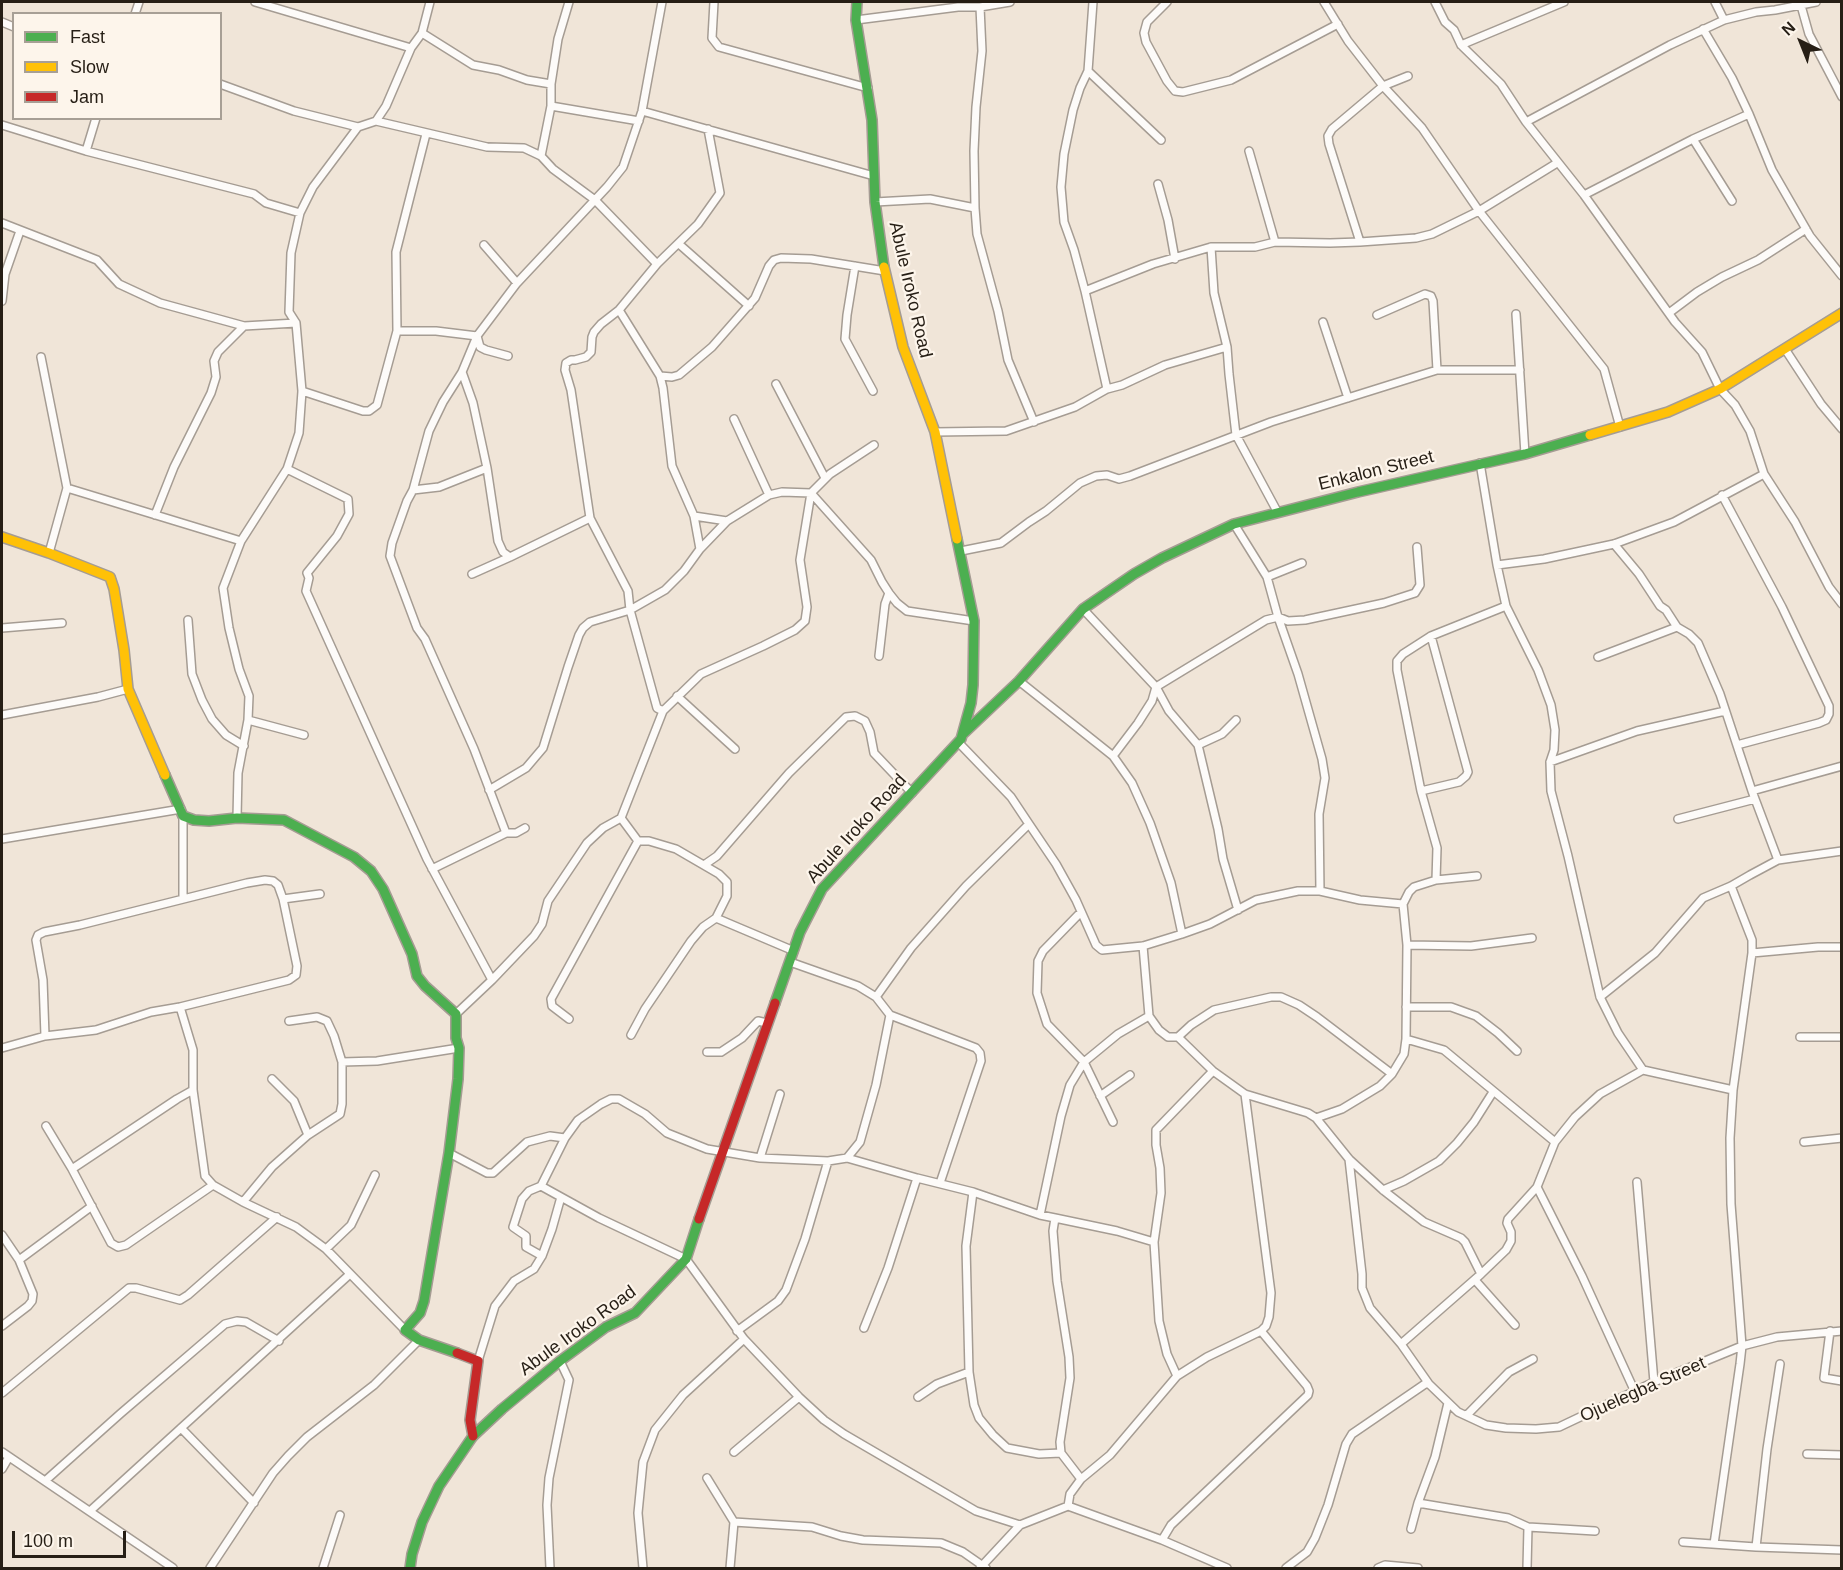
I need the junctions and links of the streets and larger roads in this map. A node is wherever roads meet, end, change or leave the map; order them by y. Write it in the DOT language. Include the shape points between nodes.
graph roads {
  1 [pos="255,2"];
  2 [pos="430,2"];
  3 [pos="569,2"];
  4 [pos="662,2"];
  5 [pos="714,2"];
  6 [pos="857,2"];
  7 [pos="1010,2"];
  8 [pos="1093,2"];
  9 [pos="1167,2"];
  10 [pos="1324,2"];
  11 [pos="1435,2"];
  12 [pos="1564,2"];
  13 [pos="1715,2"];
  14 [pos="1816,2"];
  15 [pos="1801,3"];
  16 [pos="957,4"];
  17 [pos="980,6"];
  18 [pos="856,20"];
  19 [pos="1724,20"];
  20 [pos="1338,24"];
  21 [pos="1702,29"];
  22 [pos="422,33"];
  23 [pos="1461,45"];
  24 [pos="411,48"];
  25 [pos="1088,71"];
  26 [pos="1408,76"];
  27 [pos="551,84"];
  28 [pos="222,85"];
  29 [pos="1383,86"];
  30 [pos="868,88"];
  31 [pos="1839,88"];
  32 [pos="1842,97"];
  33 [pos="551,106"];
  34 [pos="642,111"];
  35 [pos="1749,114"];
  36 [pos="95,120"];
  37 [pos="376,121"];
  38 [pos="639,121"];
  39 [pos="1526,122"];
  40 [pos="2,125"];
  41 [pos="358,127"];
  42 [pos="708,129"];
  43 [pos="426,134"];
  44 [pos="1693,139"];
  45 [pos="1161,140"];
  46 [pos="86,151"];
  47 [pos="1249,151"];
  48 [pos="542,156"];
  49 [pos="1557,162"];
  50 [pos="874,176"];
  51 [pos="1158,184"];
  52 [pos="1584,195"];
  53 [pos="596,200"];
  54 [pos="1732,201"];
  55 [pos="875,202"];
  56 [pos="975,208"];
  57 [pos="1479,211"];
  58 [pos="300,213"];
  59 [pos="2,223"];
  60 [pos="1806,229"];
  61 [pos="20,231"];
  62 [pos="1275,242"];
  63 [pos="1360,242"];
  64 [pos="679,244"];
  65 [pos="484,245"];
  66 [pos="1211,247"];
  67 [pos="1174,259"];
  68 [pos="657,264"];
  69 [pos="855,266"];
  70 [pos="885,271"];
  71 [pos="1842,276"];
  72 [pos="517,283"];
  73 [pos="1085,291"];
  74 [pos="2,302"];
  75 [pos="749,306"];
  76 [pos="620,310"];
  77 [pos="1842,313"];
  78 [pos="1516,314"];
  79 [pos="1669,314"];
  80 [pos="1377,315"];
  81 [pos="296,322"];
  82 [pos="1323,322"];
  83 [pos="244,326"];
  84 [pos="397,332"];
  85 [pos="477,336"];
  86 [pos="1227,347"];
  87 [pos="1785,349"];
  88 [pos="508,356"];
  89 [pos="41,357"];
  90 [pos="1437,370"];
  91 [pos="1520,370"];
  92 [pos="462,372"];
  93 [pos="660,376"];
  94 [pos="776,384"];
  95 [pos="1107,389"];
  96 [pos="1720,389"];
  97 [pos="302,391"];
  98 [pos="873,391"];
  99 [pos="1348,398"];
  100 [pos="734,419"];
  101 [pos="1034,422"];
  102 [pos="1620,427"];
  103 [pos="1842,429"];
  104 [pos="935,432"];
  105 [pos="1236,435"];
  106 [pos="874,445"];
  107 [pos="1525,454"];
  108 [pos="1480,464"];
  109 [pos="487,468"];
  110 [pos="287,469"];
  111 [pos="1764,474"];
  112 [pos="825,478"];
  113 [pos="67,488"];
  114 [pos="413,490"];
  115 [pos="811,494"];
  116 [pos="769,495"];
  117 [pos="1722,495"];
  118 [pos="1278,513"];
  119 [pos="155,515"];
  120 [pos="694,516"];
  121 [pos="590,518"];
  122 [pos="727,521"];
  123 [pos="1234,524"];
  124 [pos="2,537"];
  125 [pos="241,541"];
  126 [pos="1614,544"];
  127 [pos="1417,547"];
  128 [pos="700,549"];
  129 [pos="961,551"];
  130 [pos="49,553"];
  131 [pos="510,557"];
  132 [pos="1302,563"];
  133 [pos="1497,565"];
  134 [pos="472,574"];
  135 [pos="1267,577"];
  136 [pos="890,593"];
  137 [pos="1842,604"];
  138 [pos="1506,606"];
  139 [pos="1083,609"];
  140 [pos="630,610"];
  141 [pos="1278,617"];
  142 [pos="188,620"];
  143 [pos="974,621"];
  144 [pos="62,623"];
  145 [pos="1677,627"];
  146 [pos="2,628"];
  147 [pos="1431,636"];
  148 [pos="879,656"];
  149 [pos="1598,657"];
  150 [pos="1019,681"];
  151 [pos="1156,687"];
  152 [pos="128,689"];
  153 [pos="676,696"];
  154 [pos="663,711"];
  155 [pos="1725,711"];
  156 [pos="2,715"];
  157 [pos="248,720"];
  158 [pos="1236,720"];
  159 [pos="304,735"];
  160 [pos="961,739"];
  161 [pos="1198,745"];
  162 [pos="1737,745"];
  163 [pos="244,746"];
  164 [pos="735,749"];
  165 [pos="1113,756"];
  166 [pos="1550,762"];
  167 [pos="1842,766"];
  168 [pos="489,790"];
  169 [pos="1421,791"];
  170 [pos="912,793"];
  171 [pos="1754,795"];
  172 [pos="182,812"];
  173 [pos="237,818"];
  174 [pos="621,818"];
  175 [pos="1678,819"];
  176 [pos="1029,824"];
  177 [pos="525,828"];
  178 [pos="506,833"];
  179 [pos="2,839"];
  180 [pos="638,841"];
  181 [pos="1842,851"];
  182 [pos="717,856"];
  183 [pos="1779,860"];
  184 [pos="704,865"];
  185 [pos="432,869"];
  186 [pos="719,874"];
  187 [pos="1477,876"];
  188 [pos="1436,880"];
  189 [pos="1731,886"];
  190 [pos="1320,891"];
  191 [pos="320,894"];
  192 [pos="183,899"];
  193 [pos="283,899"];
  194 [pos="1403,904"];
  195 [pos="1238,910"];
  196 [pos="1081,912"];
  197 [pos="716,918"];
  198 [pos="1182,934"];
  199 [pos="1532,938"];
  200 [pos="1143,945"];
  201 [pos="1407,945"];
  202 [pos="1842,947"];
  203 [pos="794,951"];
  204 [pos="1752,953"];
  205 [pos="790,962"];
  206 [pos="492,980"];
  207 [pos="876,997"];
  208 [pos="1600,997"];
  209 [pos="180,1007"];
  210 [pos="1406,1007"];
  211 [pos="456,1014"];
  212 [pos="890,1015"];
  213 [pos="1149,1016"];
  214 [pos="569,1019"];
  215 [pos="289,1021"];
  216 [pos="768,1023"];
  217 [pos="631,1035"];
  218 [pos="45,1036"];
  219 [pos="1178,1037"];
  220 [pos="1800,1037"];
  221 [pos="1842,1037"];
  222 [pos="1406,1039"];
  223 [pos="2,1048"];
  224 [pos="459,1048"];
  225 [pos="1517,1051"];
  226 [pos="707,1052"];
  227 [pos="342,1062"];
  228 [pos="1084,1062"];
  229 [pos="1643,1070"];
  230 [pos="1213,1071"];
  231 [pos="1392,1074"];
  232 [pos="1130,1075"];
  233 [pos="273,1079"];
  234 [pos="193,1090"];
  235 [pos="1733,1090"];
  236 [pos="1493,1092"];
  237 [pos="780,1094"];
  238 [pos="1245,1094"];
  239 [pos="1100,1096"];
  240 [pos="1316,1118"];
  241 [pos="1113,1122"];
  242 [pos="46,1126"];
  243 [pos="308,1135"];
  244 [pos="565,1138"];
  245 [pos="1842,1138"];
  246 [pos="1555,1142"];
  247 [pos="1804,1142"];
  248 [pos="449,1153"];
  249 [pos="722,1153"];
  250 [pos="760,1158"];
  251 [pos="847,1158"];
  252 [pos="1349,1159"];
  253 [pos="828,1161"];
  254 [pos="72,1169"];
  255 [pos="375,1175"];
  256 [pos="917,1178"];
  257 [pos="1637,1182"];
  258 [pos="940,1183"];
  259 [pos="213,1185"];
  260 [pos="541,1185"];
  261 [pos="1537,1187"];
  262 [pos="1383,1190"];
  263 [pos="973,1192"];
  264 [pos="561,1197"];
  265 [pos="243,1202"];
  266 [pos="92,1206"];
  267 [pos="1040,1215"];
  268 [pos="277,1216"];
  269 [pos="1056,1218"];
  270 [pos="2,1235"];
  271 [pos="1154,1242"];
  272 [pos="326,1249"];
  273 [pos="542,1256"];
  274 [pos="686,1259"];
  275 [pos="19,1260"];
  276 [pos="350,1274"];
  277 [pos="1478,1277"];
  278 [pos="1515,1325"];
  279 [pos="2,1326"];
  280 [pos="864,1328"];
  281 [pos="405,1330"];
  282 [pos="738,1330"];
  283 [pos="1261,1331"];
  284 [pos="1830,1331"];
  285 [pos="1842,1331"];
  286 [pos="744,1339"];
  287 [pos="419,1340"];
  288 [pos="279,1341"];
  289 [pos="1401,1344"];
  290 [pos="1742,1346"];
  291 [pos="1533,1359"];
  292 [pos="478,1361"];
  293 [pos="560,1361"];
  294 [pos="1780,1364"];
  295 [pos="969,1372"];
  296 [pos="1177,1376"];
  297 [pos="1842,1381"];
  298 [pos="1654,1382"];
  299 [pos="1430,1384"];
  300 [pos="1635,1392"];
  301 [pos="2,1393"];
  302 [pos="799,1397"];
  303 [pos="918,1397"];
  304 [pos="1448,1403"];
  305 [pos="1467,1415"];
  306 [pos="181,1428"];
  307 [pos="473,1436"];
  308 [pos="2,1452"];
  309 [pos="734,1452"];
  310 [pos="1061,1453"];
  311 [pos="1807,1454"];
  312 [pos="1842,1455"];
  313 [pos="9,1457"];
  314 [pos="2,1469"];
  315 [pos="707,1478"];
  316 [pos="1081,1479"];
  317 [pos="45,1481"];
  318 [pos="254,1503"];
  319 [pos="1418,1503"];
  320 [pos="1068,1506"];
  321 [pos="90,1511"];
  322 [pos="340,1515"];
  323 [pos="734,1522"];
  324 [pos="1020,1525"];
  325 [pos="1528,1527"];
  326 [pos="1411,1529"];
  327 [pos="1595,1531"];
  328 [pos="1162,1540"];
  329 [pos="1683,1542"];
  330 [pos="1714,1544"];
  331 [pos="1756,1547"];
  332 [pos="1842,1550"];
  333 [pos="983,1568"];
  334 [pos="1418,1568"];
  335 [pos="173,1569"];
  336 [pos="210,1569"];
  337 [pos="323,1569"];
  338 [pos="410,1569"];
  339 [pos="550,1569"];
  340 [pos="643,1569"];
  341 [pos="730,1569"];
  342 [pos="1227,1569"];
  343 [pos="1286,1569"];
  344 [pos="1378,1569"];
  345 [pos="1527,1569"];
  1 -- 24 [label="street"];
  2 -- 22 [label="street"];
  3 -- 27 [label="street"];
  4 -- 34 [label="street"];
  5 -- 30 [label="street" via="712,38 719,47"];
  6 -- 18 [label="street, Abule Iroko Road"];
  7 -- 17 [label="street"];
  8 -- 25 [label="street"];
  9 -- 20 [label="street" via="1147,22 1144,33 1175,91 1231,80"];
  10 -- 20 [label="street"];
  11 -- 23 [label="street"];
  12 -- 23 [label="street"];
  13 -- 19 [label="street"];
  14 -- 15 [label="street"];
  15 -- 19 [label="street"];
  15 -- 31 [label="street" via="1809,34"];
  16 -- 17 [label="street"];
  16 -- 18 [label="street"];
  17 -- 56 [label="street" via="982,51 975,118"];
  18 -- 30 [label="street, Abule Iroko Road"];
  19 -- 21 [label="street"];
  20 -- 29 [label="street"];
  21 -- 35 [label="street"];
  21 -- 39 [label="street"];
  22 -- 24 [label="street"];
  22 -- 27 [label="street" via="473,66"];
  23 -- 39 [label="street" via="1501,84"];
  24 -- 37 [label="street"];
  25 -- 45 [label="street"];
  25 -- 73 [label="street" via="1073,110 1061,187 1064,222"];
  26 -- 29 [label="street"];
  27 -- 33 [label="street"];
  28 -- 41 [label="street" via="294,111"];
  29 -- 57 [label="street" via="1422,128"];
  29 -- 63 [label="street" via="1328,136"];
  30 -- 50 [label="street, Abule Iroko Road"];
  31 -- 32 [label="street"];
  33 -- 38 [label="street"];
  33 -- 48 [label="street"];
  34 -- 38 [label="street"];
  34 -- 42 [label="street"];
  35 -- 44 [label="street"];
  35 -- 60 [label="street" via="1772,170"];
  36 -- 46 [label="street"];
  37 -- 41 [label="street"];
  37 -- 43 [label="street"];
  38 -- 53 [label="street" via="623,167"];
  39 -- 49 [label="street"];
  40 -- 46 [label="street"];
  41 -- 58 [label="street" via="313,188"];
  42 -- 50 [label="street"];
  42 -- 64 [label="street" via="720,193"];
  43 -- 48 [label="street" via="487,147 524,148"];
  43 -- 84 [label="street" via="396,252"];
  44 -- 52 [label="street"];
  44 -- 54 [label="street"];
  46 -- 58 [label="street" via="254,194 266,203"];
  47 -- 62 [label="street"];
  48 -- 53 [label="street" via="553,169"];
  49 -- 52 [label="street"];
  49 -- 57 [label="street"];
  50 -- 55 [label="street, Abule Iroko Road"];
  51 -- 67 [label="street"];
  52 -- 79 [label="street"];
  53 -- 68 [label="street"];
  53 -- 72 [label="street"];
  55 -- 56 [label="street" via="930,199"];
  55 -- 70 [label="street, Abule Iroko Road"];
  56 -- 101 [label="street" via="977,234 1008,360"];
  57 -- 63 [label="street" via="1432,234"];
  57 -- 102 [label="street" via="1604,369"];
  58 -- 81 [label="street" via="291,253 289,312"];
  59 -- 61 [label="street"];
  60 -- 71 [label="street"];
  60 -- 79 [label="street" via="1714,282"];
  61 -- 74 [label="street" via="5,274"];
  61 -- 83 [label="street" via="98,260 119,284 160,303"];
  62 -- 63 [label="street"];
  62 -- 66 [label="street" via="1255,247"];
  64 -- 68 [label="street"];
  64 -- 75 [label="street"];
  65 -- 72 [label="street"];
  66 -- 67 [label="street"];
  66 -- 86 [label="street" via="1214,293"];
  67 -- 73 [label="street"];
  68 -- 76 [label="street"];
  69 -- 70 [label="street"];
  69 -- 75 [label="street" via="811,259 774,260"];
  69 -- 98 [label="street" via="845,339"];
  70 -- 104 [label="street, Abule Iroko Road" via="903,347"];
  72 -- 85 [label="street"];
  73 -- 95 [label="street"];
  75 -- 93 [label="street" via="691,366 672,377"];
  76 -- 93 [label="street"];
  76 -- 121 [label="street" via="594,332 591,352 586,357 566,363"];
  77 -- 87 [label="street, Enkalon Street"];
  78 -- 91 [label="street"];
  79 -- 96 [label="street" via="1702,352"];
  80 -- 90 [label="street" via="1425,294 1431,297"];
  81 -- 83 [label="street"];
  81 -- 97 [label="street"];
  82 -- 99 [label="street"];
  83 -- 119 [label="street" via="214,361 216,377 211,393"];
  84 -- 85 [label="street"];
  84 -- 97 [label="street" via="377,405 369,411"];
  85 -- 88 [label="street" via="480,347"];
  85 -- 92 [label="street"];
  86 -- 95 [label="street" via="1165,365"];
  86 -- 105 [label="street"];
  87 -- 96 [label="street, Enkalon Street"];
  87 -- 103 [label="street"];
  89 -- 113 [label="street"];
  90 -- 91 [label="street"];
  90 -- 99 [label="street"];
  91 -- 107 [label="street"];
  92 -- 109 [label="street"];
  92 -- 114 [label="street" via="429,431"];
  93 -- 120 [label="street" via="672,466"];
  94 -- 112 [label="street"];
  95 -- 101 [label="street" via="1075,407"];
  96 -- 102 [label="street, Enkalon Street" via="1668,412"];
  96 -- 111 [label="street" via="1736,405 1750,431"];
  97 -- 110 [label="street" via="299,433"];
  99 -- 105 [label="street"];
  100 -- 116 [label="street"];
  101 -- 104 [label="street" via="1006,431"];
  102 -- 107 [label="street, Enkalon Street"];
  104 -- 129 [label="street, Abule Iroko Road"];
  105 -- 118 [label="street"];
  105 -- 129 [label="street" via="1130,476 1096,476 1080,483 1001,543"];
  106 -- 112 [label="street"];
  107 -- 108 [label="street, Enkalon Street"];
  108 -- 118 [label="street, Enkalon Street"];
  108 -- 133 [label="street"];
  109 -- 114 [label="street" via="439,487"];
  109 -- 131 [label="street" via="498,541"];
  110 -- 125 [label="street"];
  110 -- 185 [label="street" via="348,499 349,514 308,573 306,591"];
  111 -- 117 [label="street"];
  111 -- 137 [label="street"];
  112 -- 115 [label="street"];
  113 -- 119 [label="street"];
  113 -- 130 [label="street"];
  114 -- 168 [label="street" via="390,556 417,628"];
  115 -- 116 [label="street"];
  115 -- 136 [label="street" via="871,560"];
  115 -- 153 [label="street" via="800,560 807,607 805,621 795,630 701,674"];
  116 -- 122 [label="street"];
  117 -- 126 [label="street" via="1674,522"];
  117 -- 162 [label="street" via="1829,706 1826,720 1819,723"];
  118 -- 123 [label="street, Enkalon Street"];
  119 -- 125 [label="street"];
  120 -- 122 [label="street"];
  120 -- 128 [label="street"];
  121 -- 131 [label="street"];
  121 -- 140 [label="street" via="627,591"];
  122 -- 128 [label="street"];
  123 -- 135 [label="street"];
  123 -- 139 [label="street, Enkalon Street" via="1162,558"];
  124 -- 130 [label="street"];
  125 -- 157 [label="street" via="223,588 229,628 249,696"];
  126 -- 133 [label="street"];
  126 -- 145 [label="street"];
  127 -- 141 [label="street" via="1420,585 1414,593 1305,620"];
  128 -- 140 [label="street" via="665,590"];
  129 -- 143 [label="street, Abule Iroko Road"];
  130 -- 152 [label="street" via="110,577"];
  131 -- 134 [label="street"];
  132 -- 135 [label="street"];
  133 -- 138 [label="street"];
  135 -- 141 [label="street"];
  136 -- 143 [label="street" via="907,610"];
  136 -- 148 [label="street"];
  138 -- 147 [label="street"];
  138 -- 166 [label="street" via="1551,705 1555,730"];
  139 -- 150 [label="street, Enkalon Street"];
  139 -- 151 [label="street"];
  140 -- 154 [label="street" via="657,708"];
  140 -- 168 [label="street" via="590,622 584,628 543,748 526,768"];
  141 -- 151 [label="street" via="1266,620"];
  141 -- 190 [label="street" via="1298,674 1325,778 1319,814"];
  142 -- 163 [label="street" via="192,674 202,700 226,735"];
  143 -- 160 [label="street, Abule Iroko Road" via="973,685"];
  144 -- 146 [label="street"];
  145 -- 149 [label="street"];
  145 -- 155 [label="street" via="1698,643"];
  147 -- 169 [label="street" via="1397,661"];
  147 -- 169 [label="street" via="1468,772 1459,782"];
  150 -- 160 [label="street, Enkalon Street"];
  150 -- 165 [label="street"];
  151 -- 161 [label="street" via="1169,711"];
  151 -- 165 [label="street" via="1152,701"];
  152 -- 156 [label="street"];
  152 -- 172 [label="street"];
  153 -- 154 [label="street"];
  153 -- 164 [label="street"];
  154 -- 174 [label="street"];
  155 -- 162 [label="street"];
  155 -- 166 [label="street" via="1637,731"];
  157 -- 159 [label="street"];
  157 -- 163 [label="street"];
  158 -- 161 [label="street" via="1222,735"];
  160 -- 170 [label="street, Abule Iroko Road"];
  160 -- 176 [label="street"];
  161 -- 195 [label="street"];
  162 -- 171 [label="street"];
  163 -- 173 [label="street" via="238,773"];
  165 -- 198 [label="street" via="1132,783 1150,823 1171,883"];
  166 -- 208 [label="street" via="1551,791"];
  167 -- 171 [label="street"];
  168 -- 178 [label="street"];
  169 -- 188 [label="street" via="1437,848"];
  170 -- 182 [label="street" via="874,753 865,721 846,717 789,773"];
  170 -- 203 [label="street, Abule Iroko Road" via="822,889"];
  171 -- 175 [label="street"];
  171 -- 183 [label="street"];
  172 -- 173 [label="street" via="194,820"];
  172 -- 179 [label="street"];
  172 -- 192 [label="street"];
  173 -- 211 [label="street" via="284,820 354,857 371,871 412,954 417,976"];
  174 -- 180 [label="street"];
  174 -- 206 [label="street" via="587,843 548,901 534,936"];
  176 -- 196 [label="street"];
  176 -- 207 [label="street" via="919,939"];
  177 -- 178 [label="street"];
  178 -- 185 [label="street"];
  180 -- 184 [label="street" via="676,849"];
  180 -- 214 [label="street" via="550,999 552,1006"];
  181 -- 183 [label="street"];
  182 -- 184 [label="street"];
  182 -- 186 [label="street"];
  183 -- 189 [label="street"];
  184 -- 186 [label="street"];
  185 -- 206 [label="street"];
  186 -- 197 [label="street" via="727,882 727,896"];
  187 -- 188 [label="street"];
  188 -- 194 [label="street" via="1414,887"];
  189 -- 204 [label="street" via="1752,940"];
  189 -- 208 [label="street" via="1703,898 1654,953"];
  190 -- 194 [label="street"];
  190 -- 195 [label="street" via="1284,893 1256,900"];
  191 -- 193 [label="street"];
  192 -- 193 [label="street" via="265,880 278,885"];
  192 -- 218 [label="street" via="38,935"];
  193 -- 209 [label="street" via="296,975"];
  194 -- 201 [label="street"];
  195 -- 198 [label="street"];
  196 -- 200 [label="street" via="1102,950"];
  196 -- 228 [label="street" via="1043,951 1038,961 1038,993 1047,1024"];
  197 -- 203 [label="street"];
  197 -- 217 [label="street" via="691,941"];
  198 -- 200 [label="street"];
  199 -- 201 [label="street" via="1471,946"];
  200 -- 213 [label="street"];
  201 -- 210 [label="street"];
  202 -- 204 [label="street"];
  203 -- 205 [label="street, Abule Iroko Road"];
  204 -- 235 [label="street"];
  205 -- 207 [label="street" via="858,986"];
  205 -- 216 [label="street, Abule Iroko Road"];
  206 -- 211 [label="street"];
  207 -- 212 [label="street"];
  208 -- 229 [label="street"];
  209 -- 218 [label="street" via="96,1030"];
  209 -- 234 [label="street" via="193,1050"];
  210 -- 222 [label="street"];
  210 -- 225 [label="street" via="1451,1007 1476,1016"];
  211 -- 224 [label="street"];
  212 -- 251 [label="street" via="860,1142"];
  212 -- 258 [label="street" via="976,1048 980,1053 981,1061"];
  213 -- 219 [label="street" via="1168,1037"];
  213 -- 228 [label="street" via="1118,1034"];
  215 -- 227 [label="street" via="317,1017 327,1021"];
  216 -- 226 [label="street" via="758,1021 721,1052"];
  216 -- 249 [label="street, Abule Iroko Road"];
  218 -- 223 [label="street"];
  219 -- 230 [label="street"];
  219 -- 231 [label="street" via="1214,1010 1281,997 1317,1017"];
  220 -- 221 [label="street"];
  222 -- 231 [label="street" via="1404,1054"];
  222 -- 236 [label="street" via="1444,1050"];
  224 -- 227 [label="street" via="377,1061"];
  224 -- 248 [label="street"];
  227 -- 243 [label="street" via="340,1114"];
  228 -- 239 [label="street"];
  228 -- 267 [label="street" via="1070,1085"];
  229 -- 235 [label="street"];
  229 -- 246 [label="street" via="1600,1094"];
  230 -- 238 [label="street"];
  230 -- 271 [label="street" via="1156,1131 1161,1193"];
  231 -- 240 [label="street" via="1342,1109"];
  232 -- 239 [label="street"];
  233 -- 243 [label="street" via="294,1101"];
  234 -- 254 [label="street"];
  234 -- 259 [label="street" via="205,1176"];
  235 -- 290 [label="street" via="1731,1204"];
  236 -- 246 [label="street"];
  236 -- 262 [label="street" via="1474,1122 1439,1161"];
  237 -- 250 [label="street"];
  238 -- 240 [label="street"];
  238 -- 283 [label="street" via="1271,1293 1269,1317"];
  239 -- 241 [label="street"];
  240 -- 252 [label="street"];
  242 -- 254 [label="street"];
  243 -- 265 [label="street" via="272,1167"];
  244 -- 248 [label="street" via="550,1136 527,1142 493,1173"];
  244 -- 249 [label="street" via="578,1120 593,1109 619,1099 667,1133"];
  244 -- 260 [label="street"];
  245 -- 247 [label="street"];
  246 -- 261 [label="street"];
  248 -- 281 [label="street" via="424,1301 420,1313"];
  249 -- 250 [label="street"];
  249 -- 274 [label="street, Abule Iroko Road"];
  250 -- 253 [label="street"];
  251 -- 253 [label="street"];
  251 -- 256 [label="street"];
  252 -- 262 [label="street"];
  252 -- 289 [label="street" via="1362,1288 1370,1308"];
  253 -- 282 [label="street" via="786,1290 778,1301"];
  254 -- 266 [label="street"];
  255 -- 272 [label="street" via="351,1225"];
  256 -- 258 [label="street"];
  256 -- 280 [label="street"];
  257 -- 298 [label="street"];
  258 -- 263 [label="street"];
  259 -- 265 [label="street"];
  259 -- 266 [label="street" via="118,1247 111,1243"];
  260 -- 264 [label="street"];
  260 -- 273 [label="street" via="522,1199 513,1227 526,1236 526,1247"];
  261 -- 277 [label="street" via="1508,1218 1511,1241 1506,1250"];
  261 -- 300 [label="street"];
  262 -- 277 [label="street" via="1424,1222 1461,1238"];
  263 -- 267 [label="street"];
  263 -- 295 [label="street" via="966,1246"];
  264 -- 273 [label="street"];
  264 -- 274 [label="street"];
  265 -- 268 [label="street"];
  266 -- 275 [label="street"];
  267 -- 269 [label="street"];
  268 -- 272 [label="street"];
  268 -- 301 [label="street" via="180,1300 129,1288"];
  269 -- 271 [label="street"];
  269 -- 310 [label="street" via="1053,1231 1057,1281 1070,1378"];
  270 -- 275 [label="street"];
  271 -- 296 [label="street" via="1159,1322"];
  272 -- 276 [label="street"];
  273 -- 292 [label="street" via="534,1269 514,1281 495,1306"];
  274 -- 282 [label="street"];
  274 -- 293 [label="street, Abule Iroko Road" via="635,1313 606,1327"];
  275 -- 279 [label="street" via="33,1294 32,1301"];
  276 -- 281 [label="street"];
  276 -- 288 [label="street"];
  277 -- 278 [label="street"];
  277 -- 289 [label="street"];
  281 -- 287 [label="street"];
  282 -- 286 [label="street"];
  283 -- 296 [label="street"];
  283 -- 328 [label="street" via="1307,1386 1308,1395 1172,1525"];
  284 -- 285 [label="street, Ojuelegba Street"];
  284 -- 290 [label="street, Ojuelegba Street" via="1777,1336"];
  284 -- 297 [label="street" via="1824,1378"];
  286 -- 302 [label="street"];
  286 -- 340 [label="street" via="683,1395 655,1430 643,1462 638,1513"];
  287 -- 292 [label="street"];
  287 -- 318 [label="street" via="374,1385 307,1437 273,1473"];
  288 -- 306 [label="street"];
  288 -- 317 [label="street" via="246,1322 225,1324"];
  289 -- 299 [label="street"];
  290 -- 298 [label="street, Ojuelegba Street"];
  290 -- 330 [label="street"];
  291 -- 305 [label="street" via="1509,1372"];
  292 -- 307 [label="street" via="470,1420"];
  293 -- 307 [label="street, Abule Iroko Road"];
  293 -- 339 [label="street" via="569,1380 549,1478"];
  294 -- 331 [label="street"];
  295 -- 303 [label="street" via="937,1384"];
  295 -- 310 [label="street" via="979,1419 1000,1442 1007,1448 1039,1454"];
  296 -- 316 [label="street" via="1110,1455"];
  298 -- 300 [label="street, Ojuelegba Street"];
  299 -- 304 [label="street, Ojuelegba Street"];
  299 -- 343 [label="street" via="1352,1434 1315,1538 1307,1552"];
  300 -- 305 [label="street, Ojuelegba Street" via="1559,1426 1506,1428 1486,1425"];
  302 -- 309 [label="street"];
  302 -- 324 [label="street" via="844,1434 976,1511"];
  304 -- 305 [label="street, Ojuelegba Street"];
  304 -- 319 [label="street" via="1435,1457"];
  306 -- 318 [label="street"];
  306 -- 321 [label="street"];
  307 -- 338 [label="street, Abule Iroko Road" via="439,1486 419,1533"];
  308 -- 313 [label="street"];
  310 -- 316 [label="street"];
  311 -- 312 [label="street"];
  313 -- 314 [label="street"];
  313 -- 317 [label="street"];
  315 -- 323 [label="street"];
  316 -- 320 [label="street" via="1070,1494"];
  317 -- 321 [label="street"];
  318 -- 336 [label="street"];
  319 -- 325 [label="street" via="1508,1518"];
  319 -- 326 [label="street"];
  320 -- 324 [label="street"];
  320 -- 328 [label="street"];
  321 -- 335 [label="street"];
  322 -- 337 [label="street"];
  323 -- 333 [label="street" via="812,1527 863,1540 941,1543 963,1552"];
  323 -- 341 [label="street"];
  324 -- 333 [label="street"];
  325 -- 327 [label="street"];
  325 -- 345 [label="street"];
  328 -- 342 [label="street"];
  329 -- 330 [label="street"];
  330 -- 331 [label="street"];
  331 -- 332 [label="street"];
  334 -- 344 [label="street" via="1385,1565"];
}
